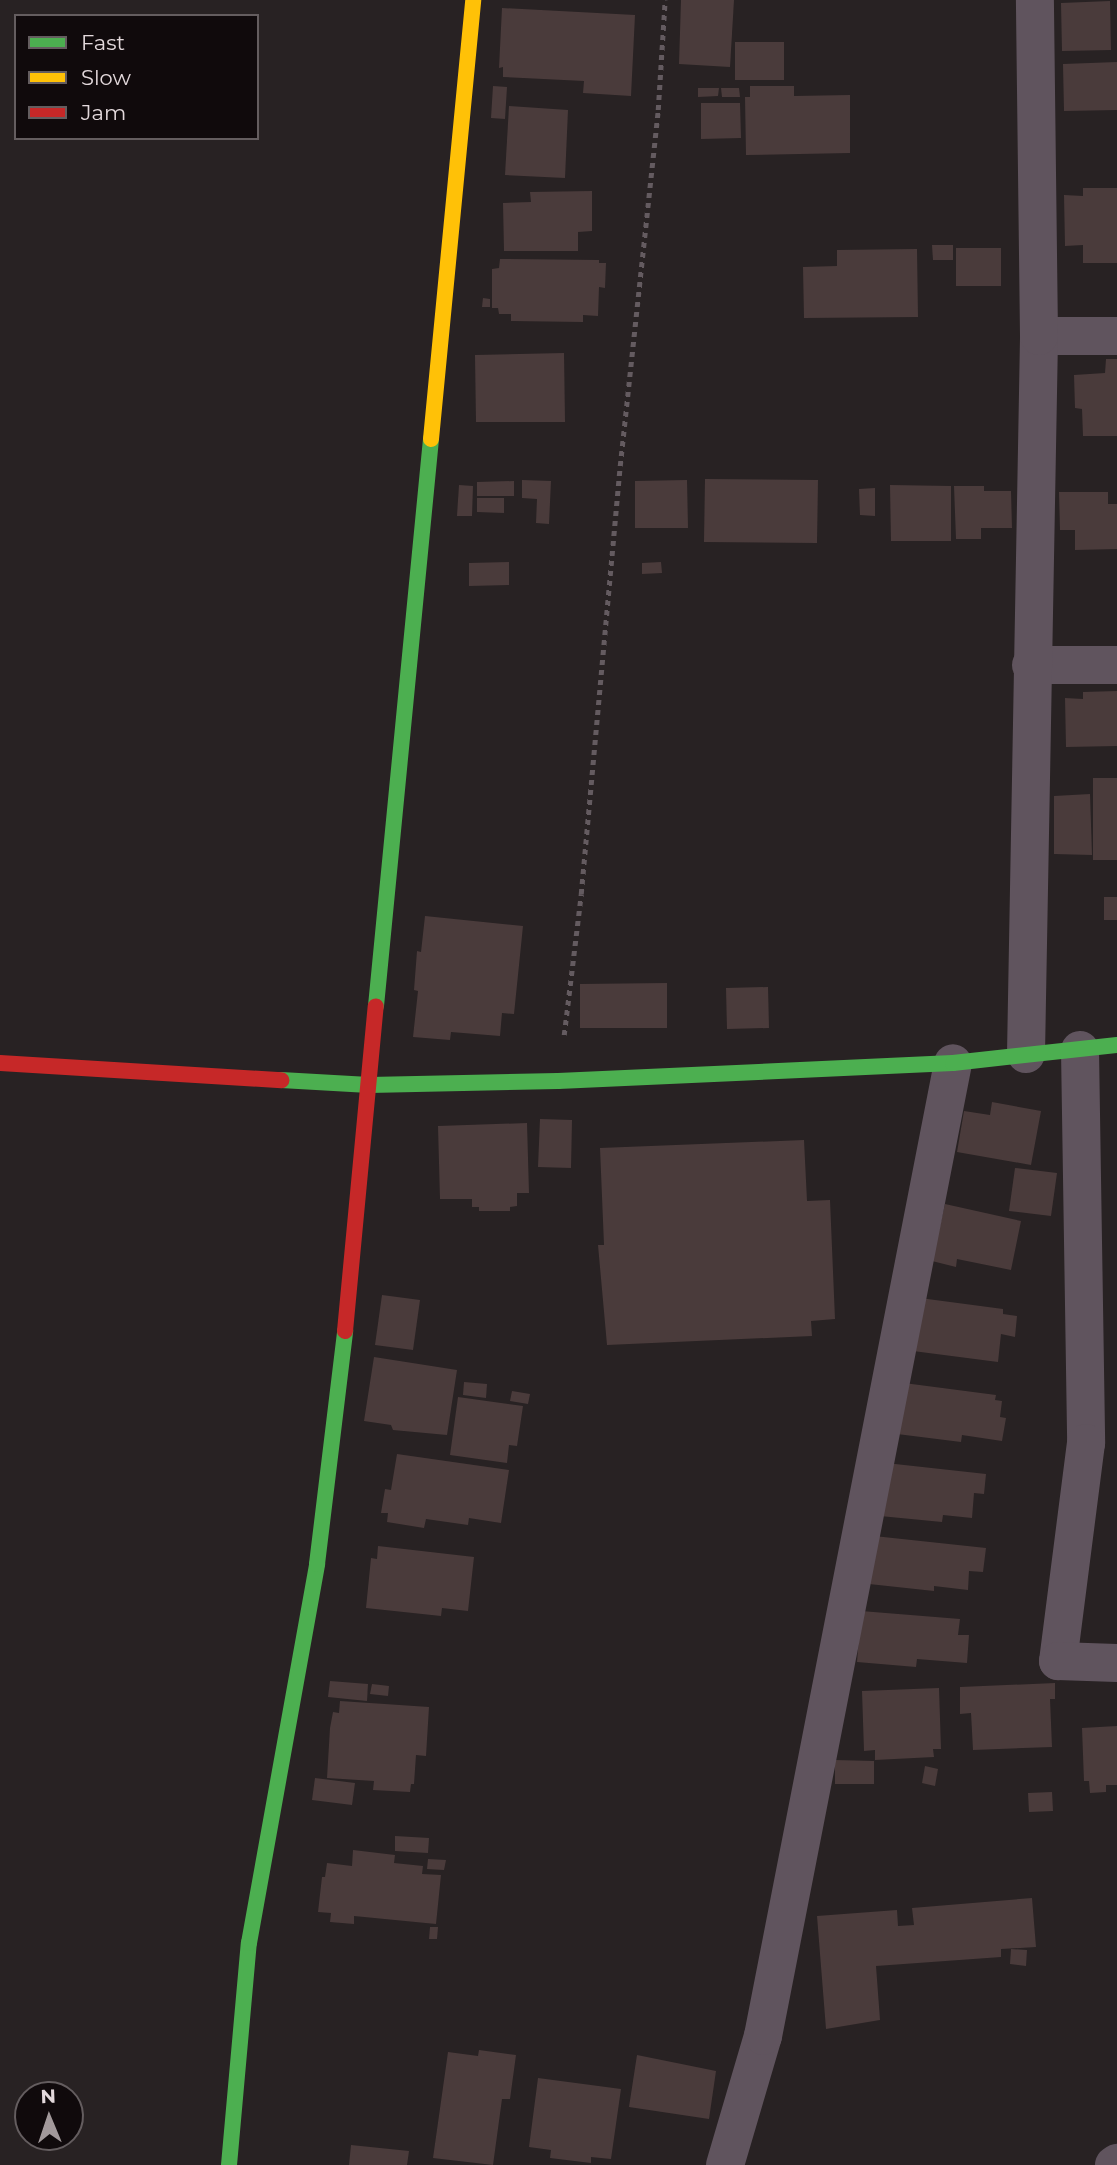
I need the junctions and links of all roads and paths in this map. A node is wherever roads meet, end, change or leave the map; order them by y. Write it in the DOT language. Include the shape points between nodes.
graph roads {
  1 [pos="473,0"];
  2 [pos="665,0"];
  3 [pos="1035,0"];
  4 [pos="1039,336"];
  5 [pos="1117,336"];
  6 [pos="1031,665"];
  7 [pos="1117,665"];
  8 [pos="1117,1045"];
  9 [pos="1080,1050"];
  10 [pos="1026,1054"];
  11 [pos="0,1063"];
  12 [pos="953,1063"];
  13 [pos="558,1082"];
  14 [pos="369,1085"];
  15 [pos="1117,1663"];
  16 [pos="229,2165"];
  17 [pos="725,2165"];
  1 -- 14 [label="street"];
  2 -- 13 [label="path" via="581,894"];
  3 -- 4 [label="street"];
  4 -- 5 [label="street"];
  4 -- 6 [label="street"];
  6 -- 7 [label="street"];
  6 -- 10 [label="street"];
  8 -- 9 [label="street"];
  9 -- 10 [label="street"];
  9 -- 15 [label="street" via="1086,1443 1058,1661"];
  10 -- 12 [label="street"];
  11 -- 14 [label="street"];
  12 -- 13 [label="street"];
  12 -- 17 [label="street" via="769,2010"];
  13 -- 14 [label="street"];
  14 -- 16 [label="street" via="317,1564 250,1943"];
}
